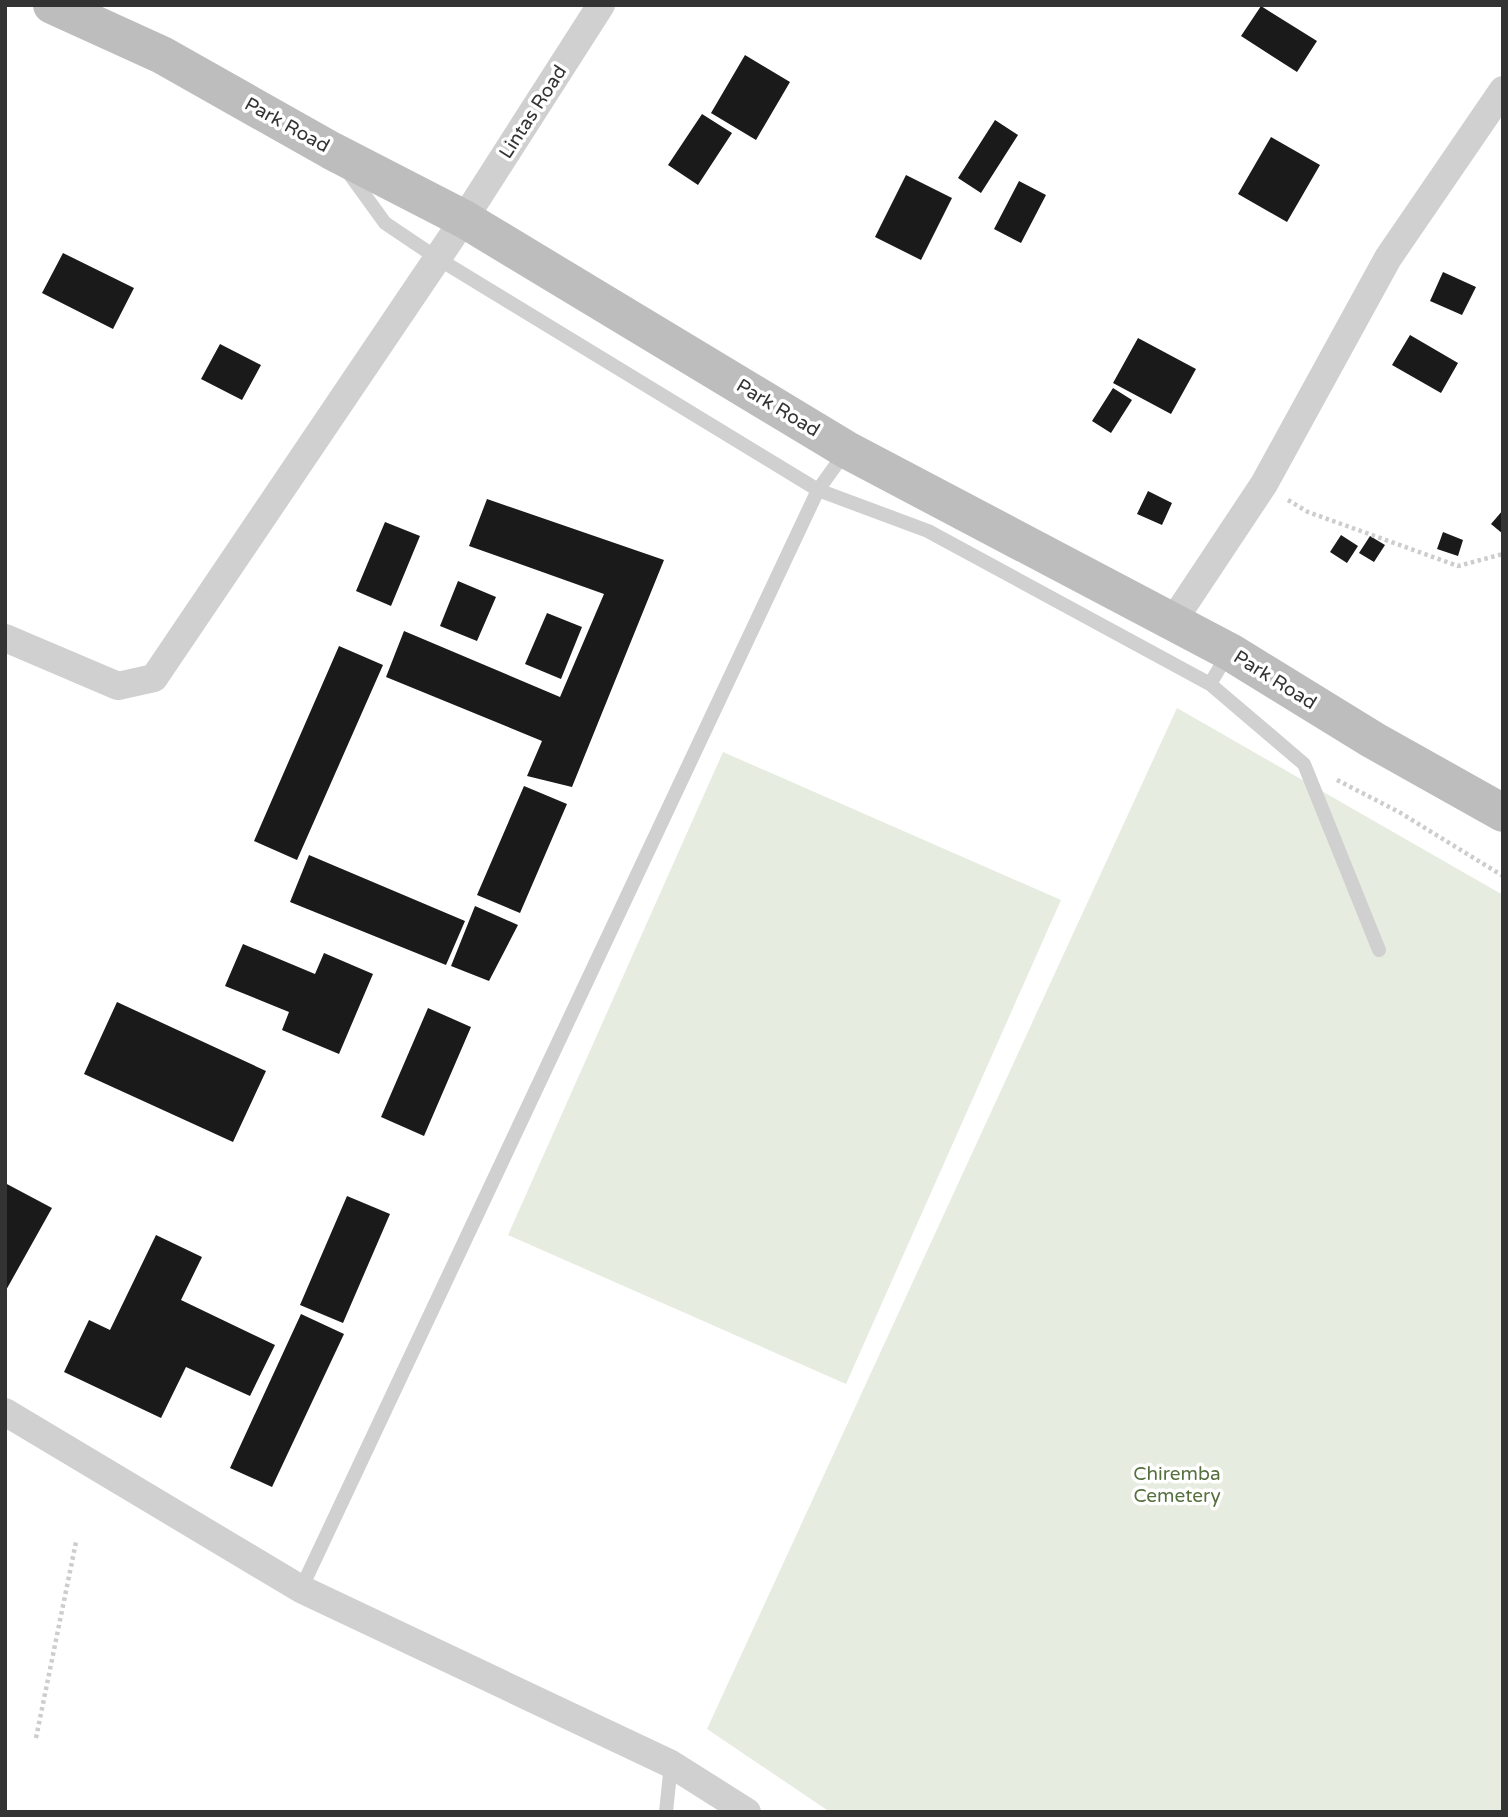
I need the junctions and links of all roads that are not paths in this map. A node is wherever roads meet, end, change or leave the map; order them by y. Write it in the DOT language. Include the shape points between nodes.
graph roads {
  1 [pos="52,5"];
  2 [pos="601,5"];
  3 [pos="1503,90"];
  4 [pos="332,151"];
  5 [pos="464,219"];
  6 [pos="438,258"];
  7 [pos="847,450"];
  8 [pos="818,490"];
  9 [pos="1173,621"];
  10 [pos="5,638"];
  11 [pos="1230,652"];
  12 [pos="1210,684"];
  13 [pos="1503,813"];
  14 [pos="1379,950"];
  15 [pos="5,1412"];
  16 [pos="301,1589"];
  17 [pos="671,1764"];
  18 [pos="666,1812"];
  19 [pos="747,1812"];
  1 -- 4 [label="street, Park Road" via="162,55"];
  2 -- 5 [label="street, Lintas Road"];
  3 -- 9 [label="street" via="1388,258 1264,484"];
  4 -- 5 [label="street, Park Road"];
  4 -- 6 [label="lane" via="385,223"];
  5 -- 6 [label="street, Lintas Road"];
  5 -- 7 [label="street, Park Road"];
  6 -- 8 [label="lane"];
  6 -- 10 [label="street, Lintas Road" via="154,678 118,686"];
  7 -- 8 [label="lane"];
  7 -- 9 [label="street, Park Road"];
  8 -- 12 [label="lane" via="928,531"];
  8 -- 16 [label="lane"];
  9 -- 11 [label="street, Park Road"];
  11 -- 12 [label="lane"];
  11 -- 13 [label="street, Park Road"];
  12 -- 14 [label="lane" via="1304,764"];
  15 -- 16 [label="street"];
  16 -- 17 [label="street"];
  17 -- 18 [label="lane"];
  17 -- 19 [label="street"];
}
